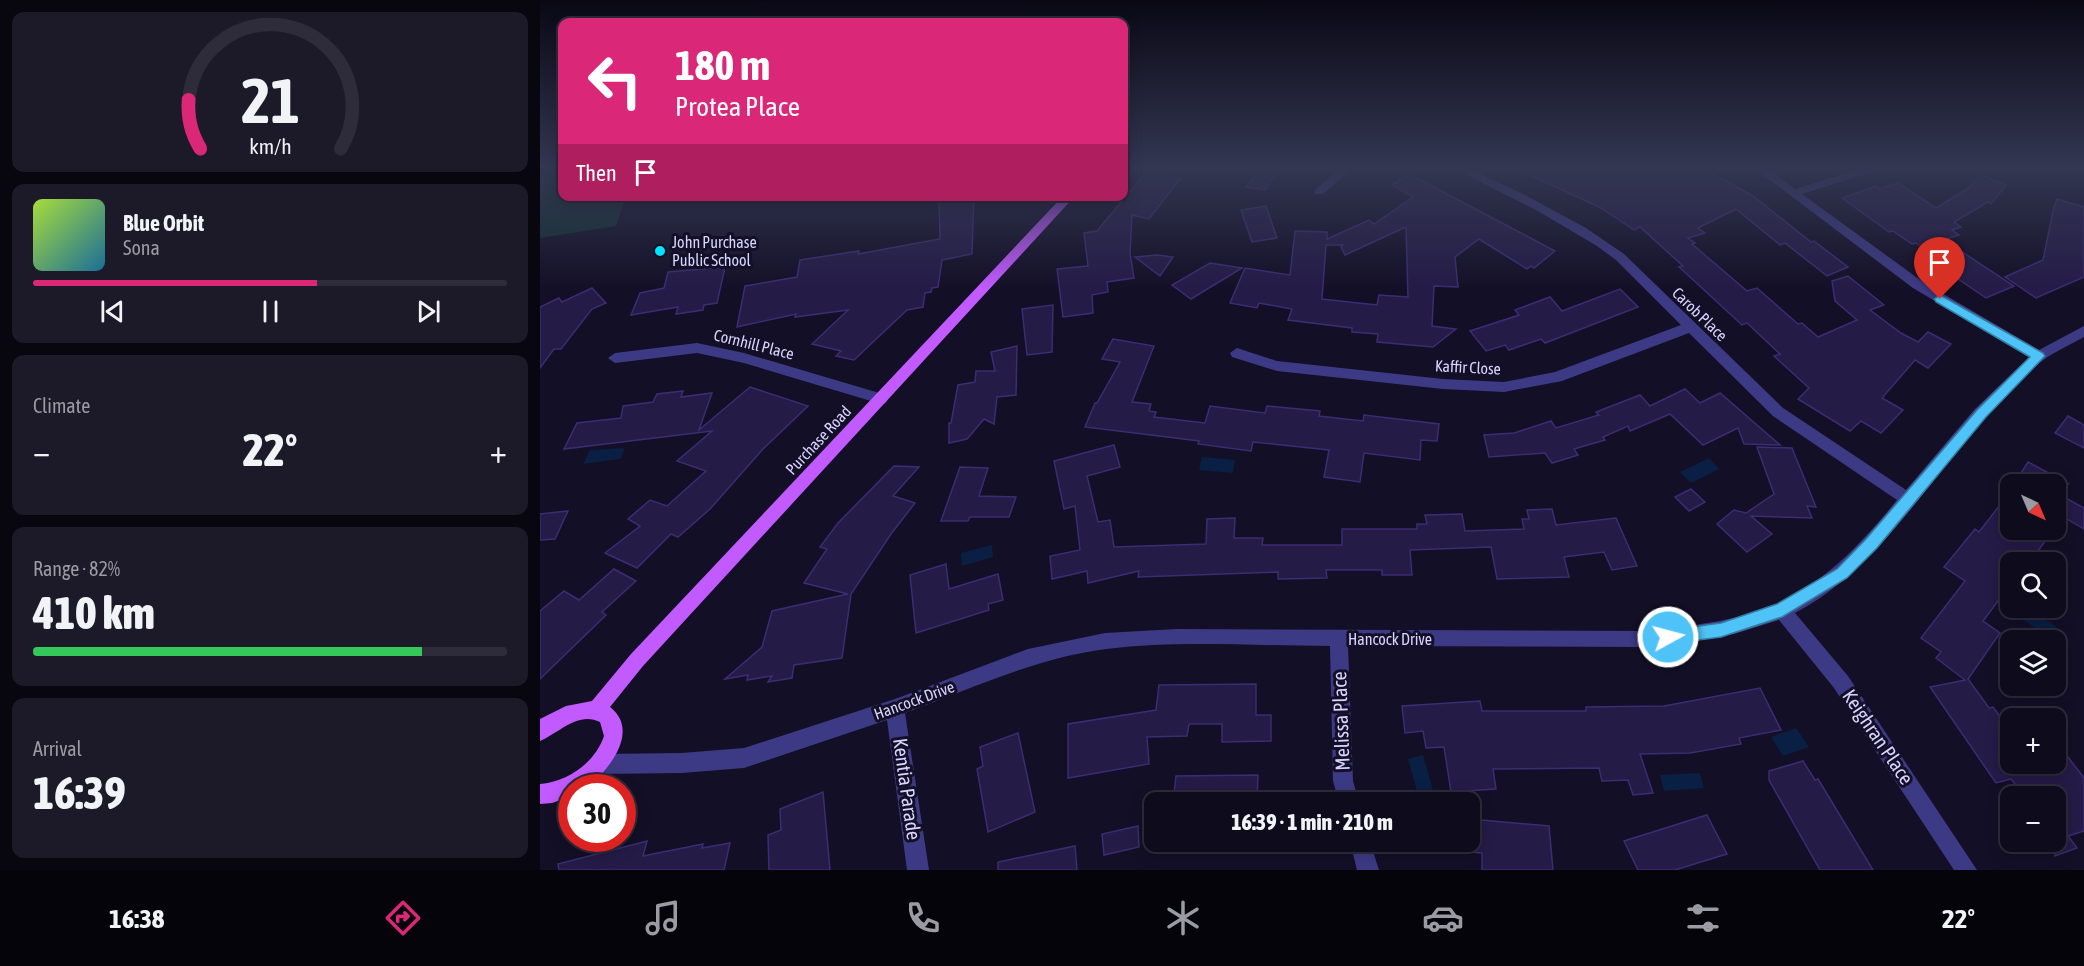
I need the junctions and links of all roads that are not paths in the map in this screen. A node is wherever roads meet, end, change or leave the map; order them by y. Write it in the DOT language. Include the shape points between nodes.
graph roads {
  1 [pos="1058,209"];
  2 [pos="1543,209"];
  3 [pos="1818,209"];
  4 [pos="1689,327"];
  5 [pos="2084,331"];
  6 [pos="1237,353"];
  7 [pos="2039,356"];
  8 [pos="615,358"];
  9 [pos="881,399"];
  10 [pos="1908,499"];
  11 [pos="1782,610"];
  12 [pos="1339,639"];
  13 [pos="895,708"];
  14 [pos="596,710"];
  15 [pos="540,731"];
  16 [pos="599,764"];
  17 [pos="1346,792"];
  18 [pos="540,794"];
  19 [pos="1363,852"];
  20 [pos="918,870"];
  21 [pos="1368,870"];
  22 [pos="1966,870"];
  1 -- 9 [label="main road, Purchase Road"];
  2 -- 4 [label="street, Carob Place" via="1620,257"];
  3 -- 7 [label="street" via="1918,285"];
  4 -- 6 [label="street, Kaffir Close" via="1557,377 1504,387 1277,366"];
  4 -- 10 [label="street, Carob Place" via="1778,412"];
  5 -- 7 [label="street, Hancock Drive"];
  7 -- 10 [label="street, Hancock Drive" via="1981,414"];
  8 -- 9 [label="street, Cornhill Place" via="697,348 744,357"];
  9 -- 14 [label="main road, Purchase Road" via="637,660"];
  10 -- 11 [label="street, Hancock Drive" via="1842,573"];
  11 -- 12 [label="street, Hancock Drive" via="1721,630 1650,639"];
  11 -- 22 [label="street, Keighran Place" via="1841,682"];
  12 -- 13 [label="street, Hancock Drive" via="1105,641 1028,658"];
  12 -- 17 [label="street, Melissa Place"];
  13 -- 16 [label="street, Hancock Drive" via="744,758 682,764"];
  13 -- 20 [label="street, Kentia Parade"];
  14 -- 15 [label="main road" via="571,713"];
  14 -- 16 [label="main road" via="612,724 613,736"];
  16 -- 18 [label="main road" via="573,785 559,792"];
  19 -- 21 [label="street"];
}
